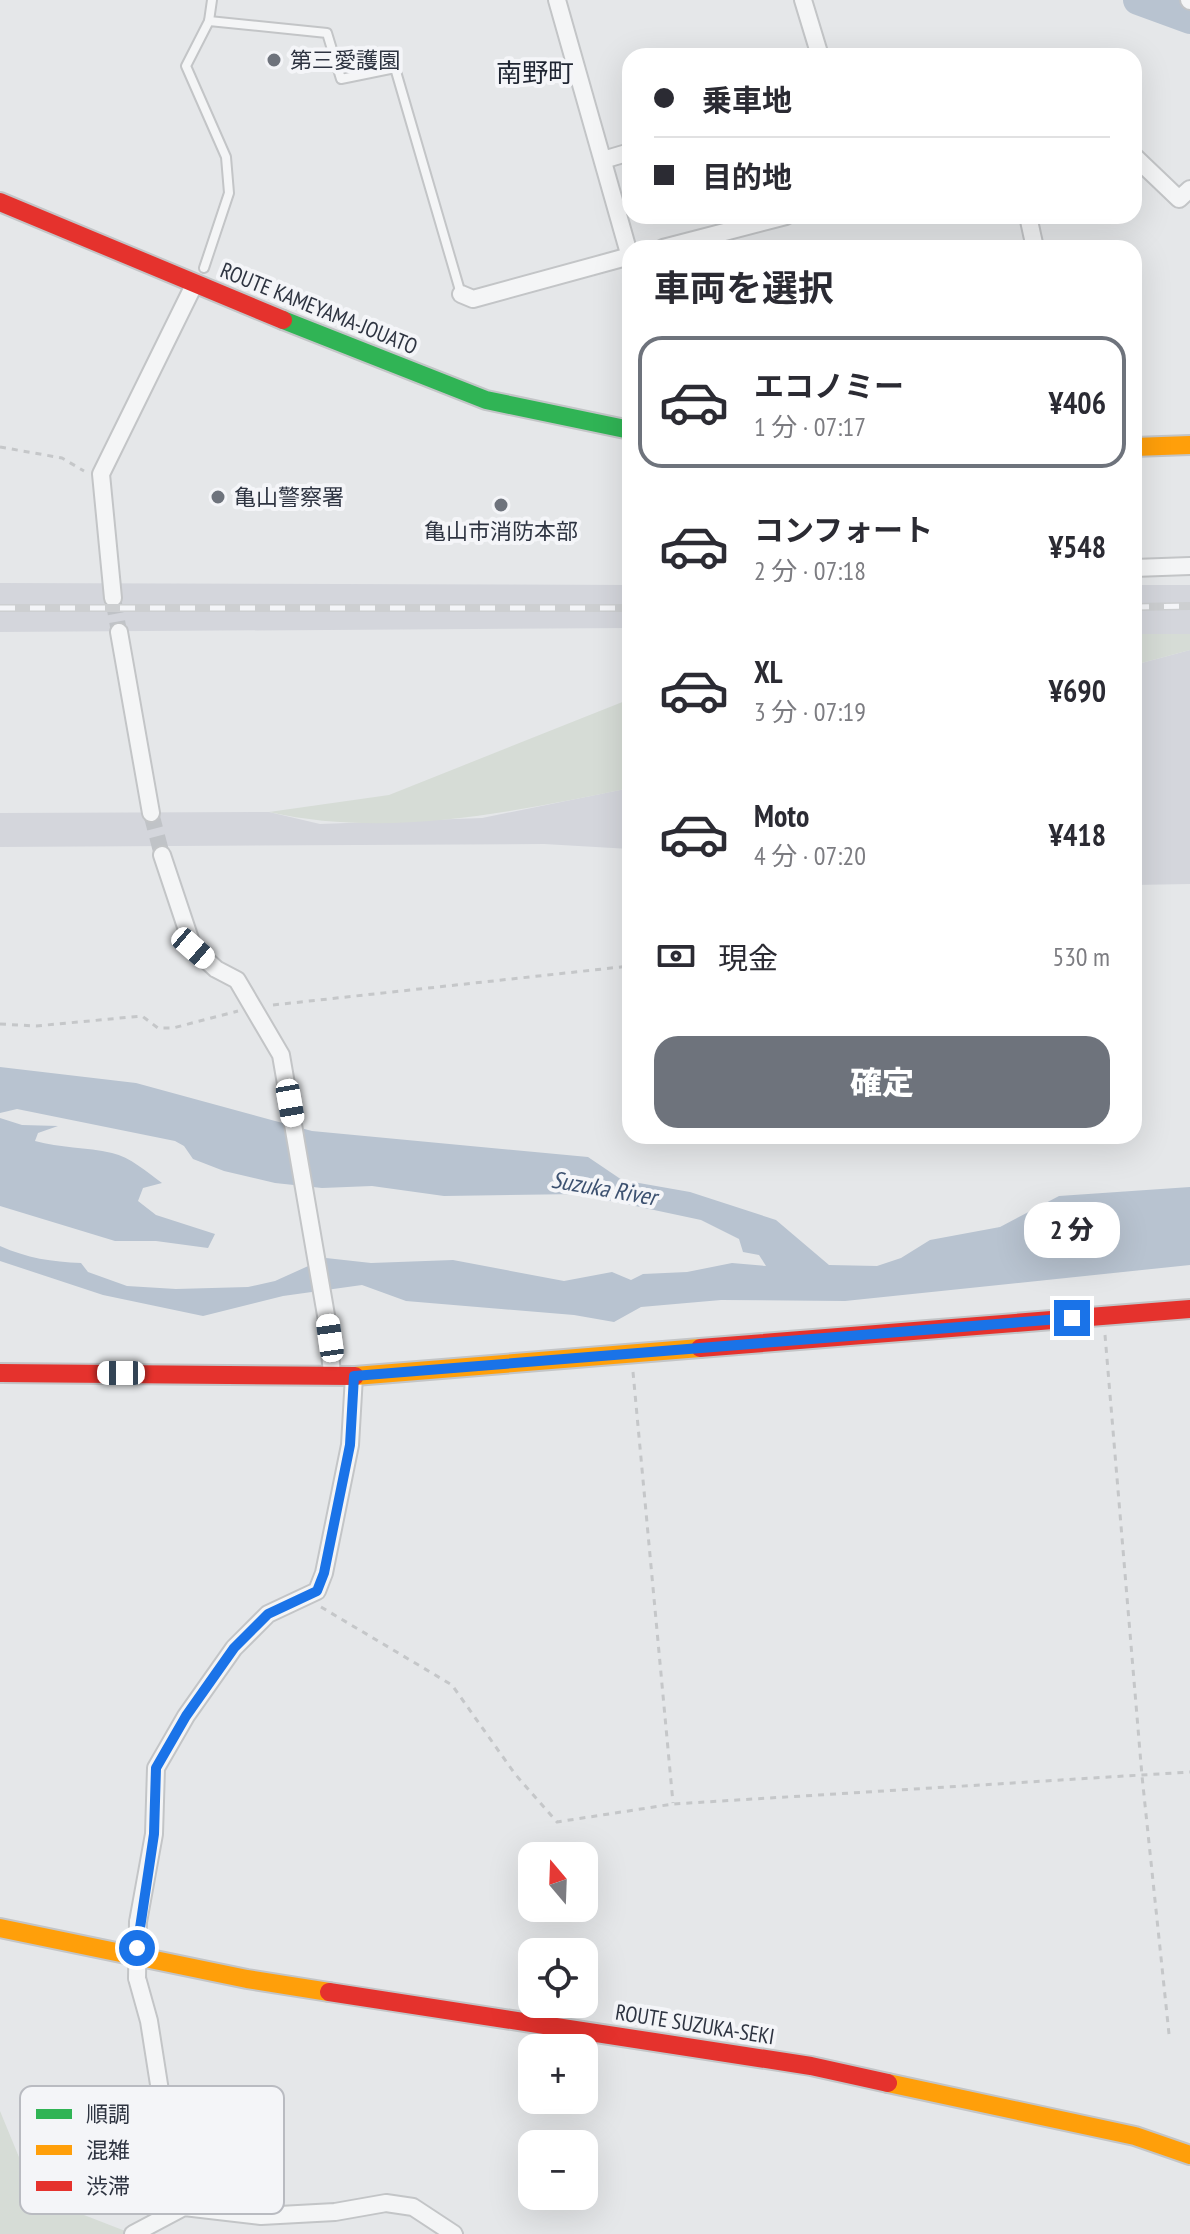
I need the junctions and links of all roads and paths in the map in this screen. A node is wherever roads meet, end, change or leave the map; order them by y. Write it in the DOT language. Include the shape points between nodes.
graph roads {
  1 [pos="212,0"];
  2 [pos="557,0"];
  3 [pos="803,0"];
  4 [pos="209,21"];
  5 [pos="818,48"];
  6 [pos="622,154"];
  7 [pos="603,160"];
  8 [pos="1142,164"];
  9 [pos="1190,189"];
  10 [pos="0,202"];
  11 [pos="755,224"];
  12 [pos="626,240"];
  13 [pos="694,240"];
  14 [pos="622,258"];
  15 [pos="199,276"];
  16 [pos="461,294"];
  17 [pos="622,428"];
  18 [pos="1190,445"];
  19 [pos="0,447"];
  20 [pos="1142,447"];
  21 [pos="101,474"];
  22 [pos="1190,566"];
  23 [pos="1142,568"];
  24 [pos="113,598"];
  25 [pos="119,632"];
  26 [pos="151,813"];
  27 [pos="162,855"];
  28 [pos="622,967"];
  29 [pos="254,1007"];
  30 [pos="0,1024"];
  31 [pos="1190,1309"];
  32 [pos="1103,1315"];
  33 [pos="631,1357"];
  34 [pos="0,1373"];
  35 [pos="332,1374"];
  36 [pos="354,1376"];
  37 [pos="306,1598"];
  38 [pos="1190,1772"];
  39 [pos="1142,1776"];
  40 [pos="673,1804"];
  41 [pos="0,1928"];
  42 [pos="1169,2034"];
  43 [pos="159,2086"];
  44 [pos="1190,2155"];
  45 [pos="171,2214"];
  46 [pos="244,2214"];
  47 [pos="133,2234"];
  48 [pos="454,2234"];
  1 -- 4 [label="lane"];
  2 -- 7 [label="street"];
  3 -- 5 [label="street"];
  4 -- 15 [label="lane" via="186,66 226,157 229,193"];
  4 -- 16 [label="lane" via="327,33 341,79 395,68"];
  6 -- 7 [label="street"];
  7 -- 12 [label="street"];
  8 -- 9 [label="street" via="1179,199"];
  10 -- 15 [label="main road, ROUTE KAMEYAMA-JOUATO"];
  11 -- 13 [label="street"];
  14 -- 16 [label="street" via="473,299"];
  15 -- 17 [label="main road, ROUTE KAMEYAMA-JOUATO" via="486,400"];
  15 -- 21 [label="street"];
  18 -- 20 [label="main road"];
  19 -- 21 [label="path" via="62,458"];
  21 -- 24 [label="street"];
  22 -- 23 [label="street"];
  25 -- 26 [label="street"];
  27 -- 29 [label="street" via="193,948 237,980"];
  28 -- 29 [label="path"];
  29 -- 30 [label="path" via="173,1028 158,1028 142,1016 36,1026"];
  29 -- 35 [label="street" via="281,1055"];
  31 -- 32 [label="main road"];
  32 -- 33 [label="main road"];
  32 -- 39 [label="path"];
  33 -- 36 [label="main road"];
  33 -- 40 [label="path"];
  34 -- 35 [label="main road"];
  35 -- 36 [label="main road"];
  36 -- 37 [label="street" via="350,1445 324,1573 317,1591"];
  37 -- 40 [label="path" via="452,1685 515,1774 557,1822"];
  37 -- 43 [label="street, bridge" via="268,1614 234,1648 156,1768 154,1834 138,1922 137,1978"];
  38 -- 39 [label="path"];
  39 -- 40 [label="path"];
  39 -- 42 [label="path"];
  41 -- 44 [label="main road, ROUTE SUZUKA-SEKI" via="247,1979 811,2066 1135,2136"];
  45 -- 47 [label="street"];
  46 -- 48 [label="street" via="401,2204"];
}
